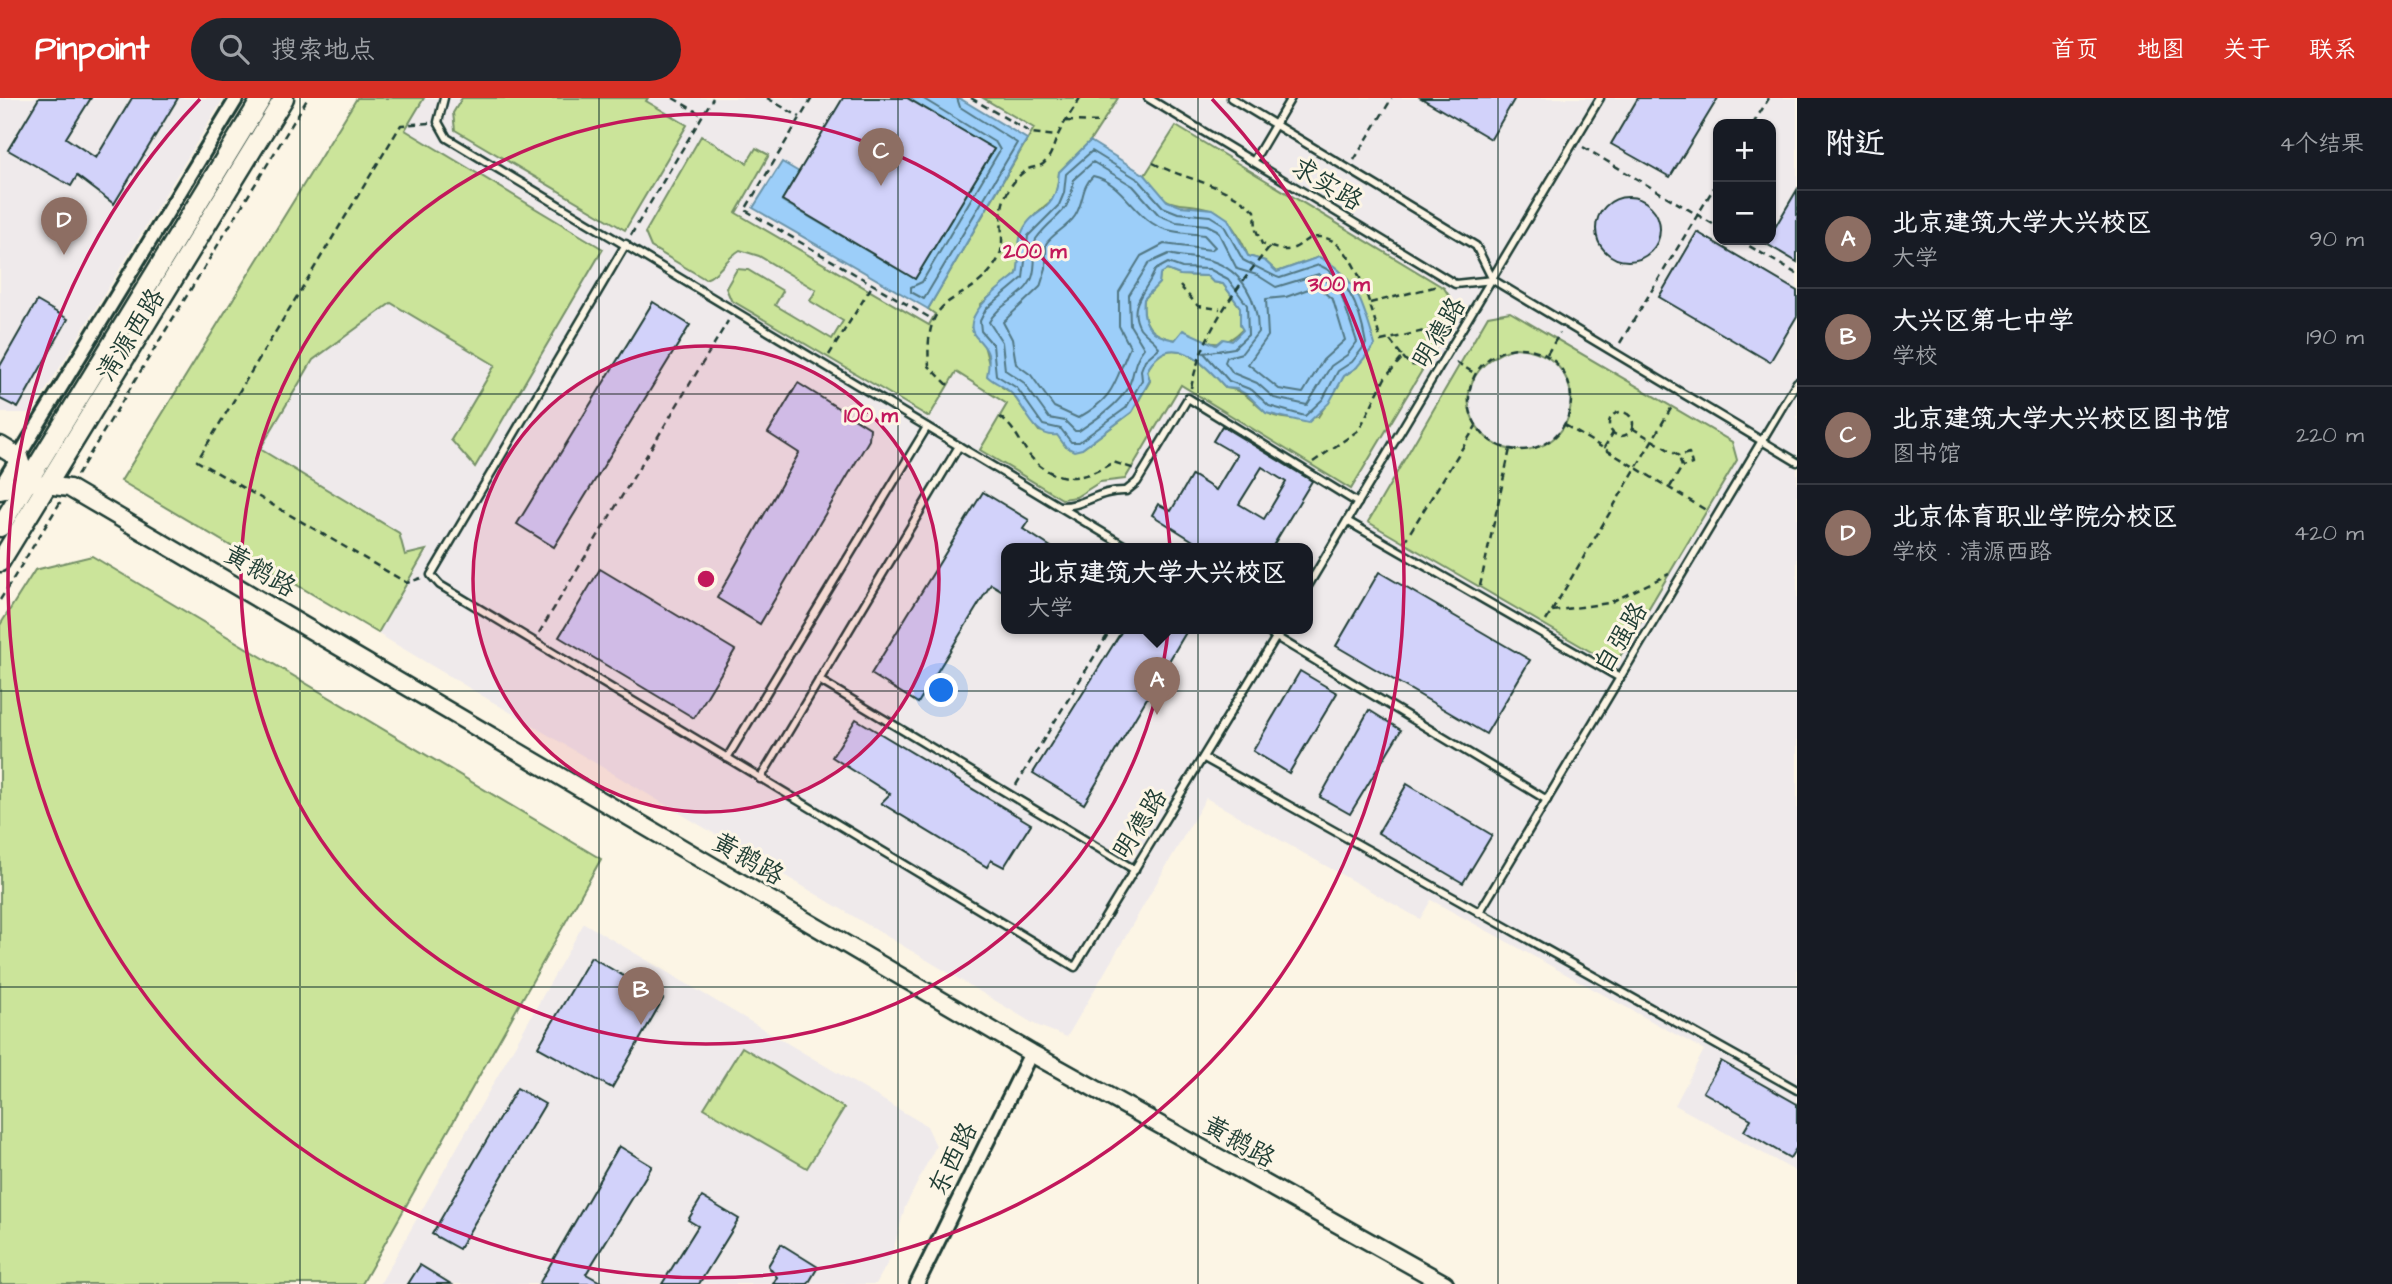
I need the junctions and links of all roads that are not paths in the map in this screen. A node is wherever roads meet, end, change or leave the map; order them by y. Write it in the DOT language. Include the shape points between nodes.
graph roads {
  1 [pos="237,98"];
  2 [pos="262,98"];
  3 [pos="284,98"];
  4 [pos="444,98"];
  5 [pos="1148,98"];
  6 [pos="1231,98"];
  7 [pos="1291,98"];
  8 [pos="1600,98"];
  9 [pos="1275,124"];
  10 [pos="1253,162"];
  11 [pos="626,244"];
  12 [pos="1493,280"];
  13 [pos="1797,382"];
  14 [pos="927,427"];
  15 [pos="1762,441"];
  16 [pos="0,446"];
  17 [pos="959,446"];
  18 [pos="18,457"];
  19 [pos="1797,462"];
  20 [pos="27,484"];
  21 [pos="50,484"];
  22 [pos="0,488"];
  23 [pos="1358,503"];
  24 [pos="1058,506"];
  25 [pos="1347,521"];
  26 [pos="0,527"];
  27 [pos="1120,543"];
  28 [pos="0,562"];
  29 [pos="1313,576"];
  30 [pos="1271,634"];
  31 [pos="1278,634"];
  32 [pos="1276,637"];
  33 [pos="1620,678"];
  34 [pos="819,680"];
  35 [pos="727,758"];
  36 [pos="1204,758"];
  37 [pos="760,779"];
  38 [pos="1547,800"];
  39 [pos="1135,870"];
  40 [pos="1479,913"];
  41 [pos="1031,1054"];
  42 [pos="1797,1090"];
  43 [pos="918,1284"];
  44 [pos="1445,1284"];
  1 -- 18 [label="street, 清源西路"];
  2 -- 20 [label="main road, 清源西路"];
  3 -- 21 [label="main road, 清源西路"];
  4 -- 11 [label="lane" via="438,122 447,138"];
  5 -- 10 [label="lane, 求实路"];
  6 -- 9 [label="lane, 求实路"];
  7 -- 9 [label="lane"];
  8 -- 12 [label="lane, 明德路"];
  9 -- 10 [label="lane"];
  9 -- 12 [label="lane, 求实路" via="1476,246"];
  10 -- 12 [label="lane, 求实路" via="1455,284"];
  11 -- 14 [label="lane"];
  11 -- 35 [label="lane" via="431,575 440,585"];
  12 -- 15 [label="lane"];
  12 -- 23 [label="lane, 明德路"];
  13 -- 15 [label="lane, 自强路"];
  14 -- 17 [label="lane"];
  14 -- 35 [label="lane"];
  15 -- 19 [label="lane"];
  15 -- 33 [label="lane, 自强路"];
  16 -- 18 [label="main road"];
  17 -- 24 [label="lane"];
  17 -- 34 [label="lane"];
  18 -- 20 [label="main road"];
  18 -- 22 [label="street, 清源西路"];
  20 -- 21 [label="street, 黄鹅路"];
  20 -- 22 [label="main road"];
  20 -- 26 [label="main road, 清源西路"];
  21 -- 28 [label="main road, 清源西路"];
  21 -- 41 [label="street, 黄鹅路" via="69,488"];
  23 -- 24 [label="lane" via="1188,398 1143,472 1126,491 1106,490 1071,506"];
  23 -- 25 [label="lane, 明德路"];
  24 -- 27 [label="lane"];
  25 -- 29 [label="lane, 明德路"];
  25 -- 33 [label="lane"];
  30 -- 32 [label="lane"];
  31 -- 32 [label="lane, 明德路"];
  32 -- 36 [label="lane, 明德路"];
  32 -- 38 [label="lane"];
  33 -- 38 [label="lane, 自强路"];
  34 -- 37 [label="lane"];
  34 -- 39 [label="lane"];
  35 -- 37 [label="lane"];
  36 -- 39 [label="lane, 明德路"];
  36 -- 40 [label="lane"];
  37 -- 39 [label="lane, 明德路" via="1075,967"];
  38 -- 40 [label="lane, 自强路"];
  40 -- 42 [label="lane"];
  41 -- 43 [label="street, 东西路"];
  41 -- 44 [label="street, 黄鹅路"];
}
